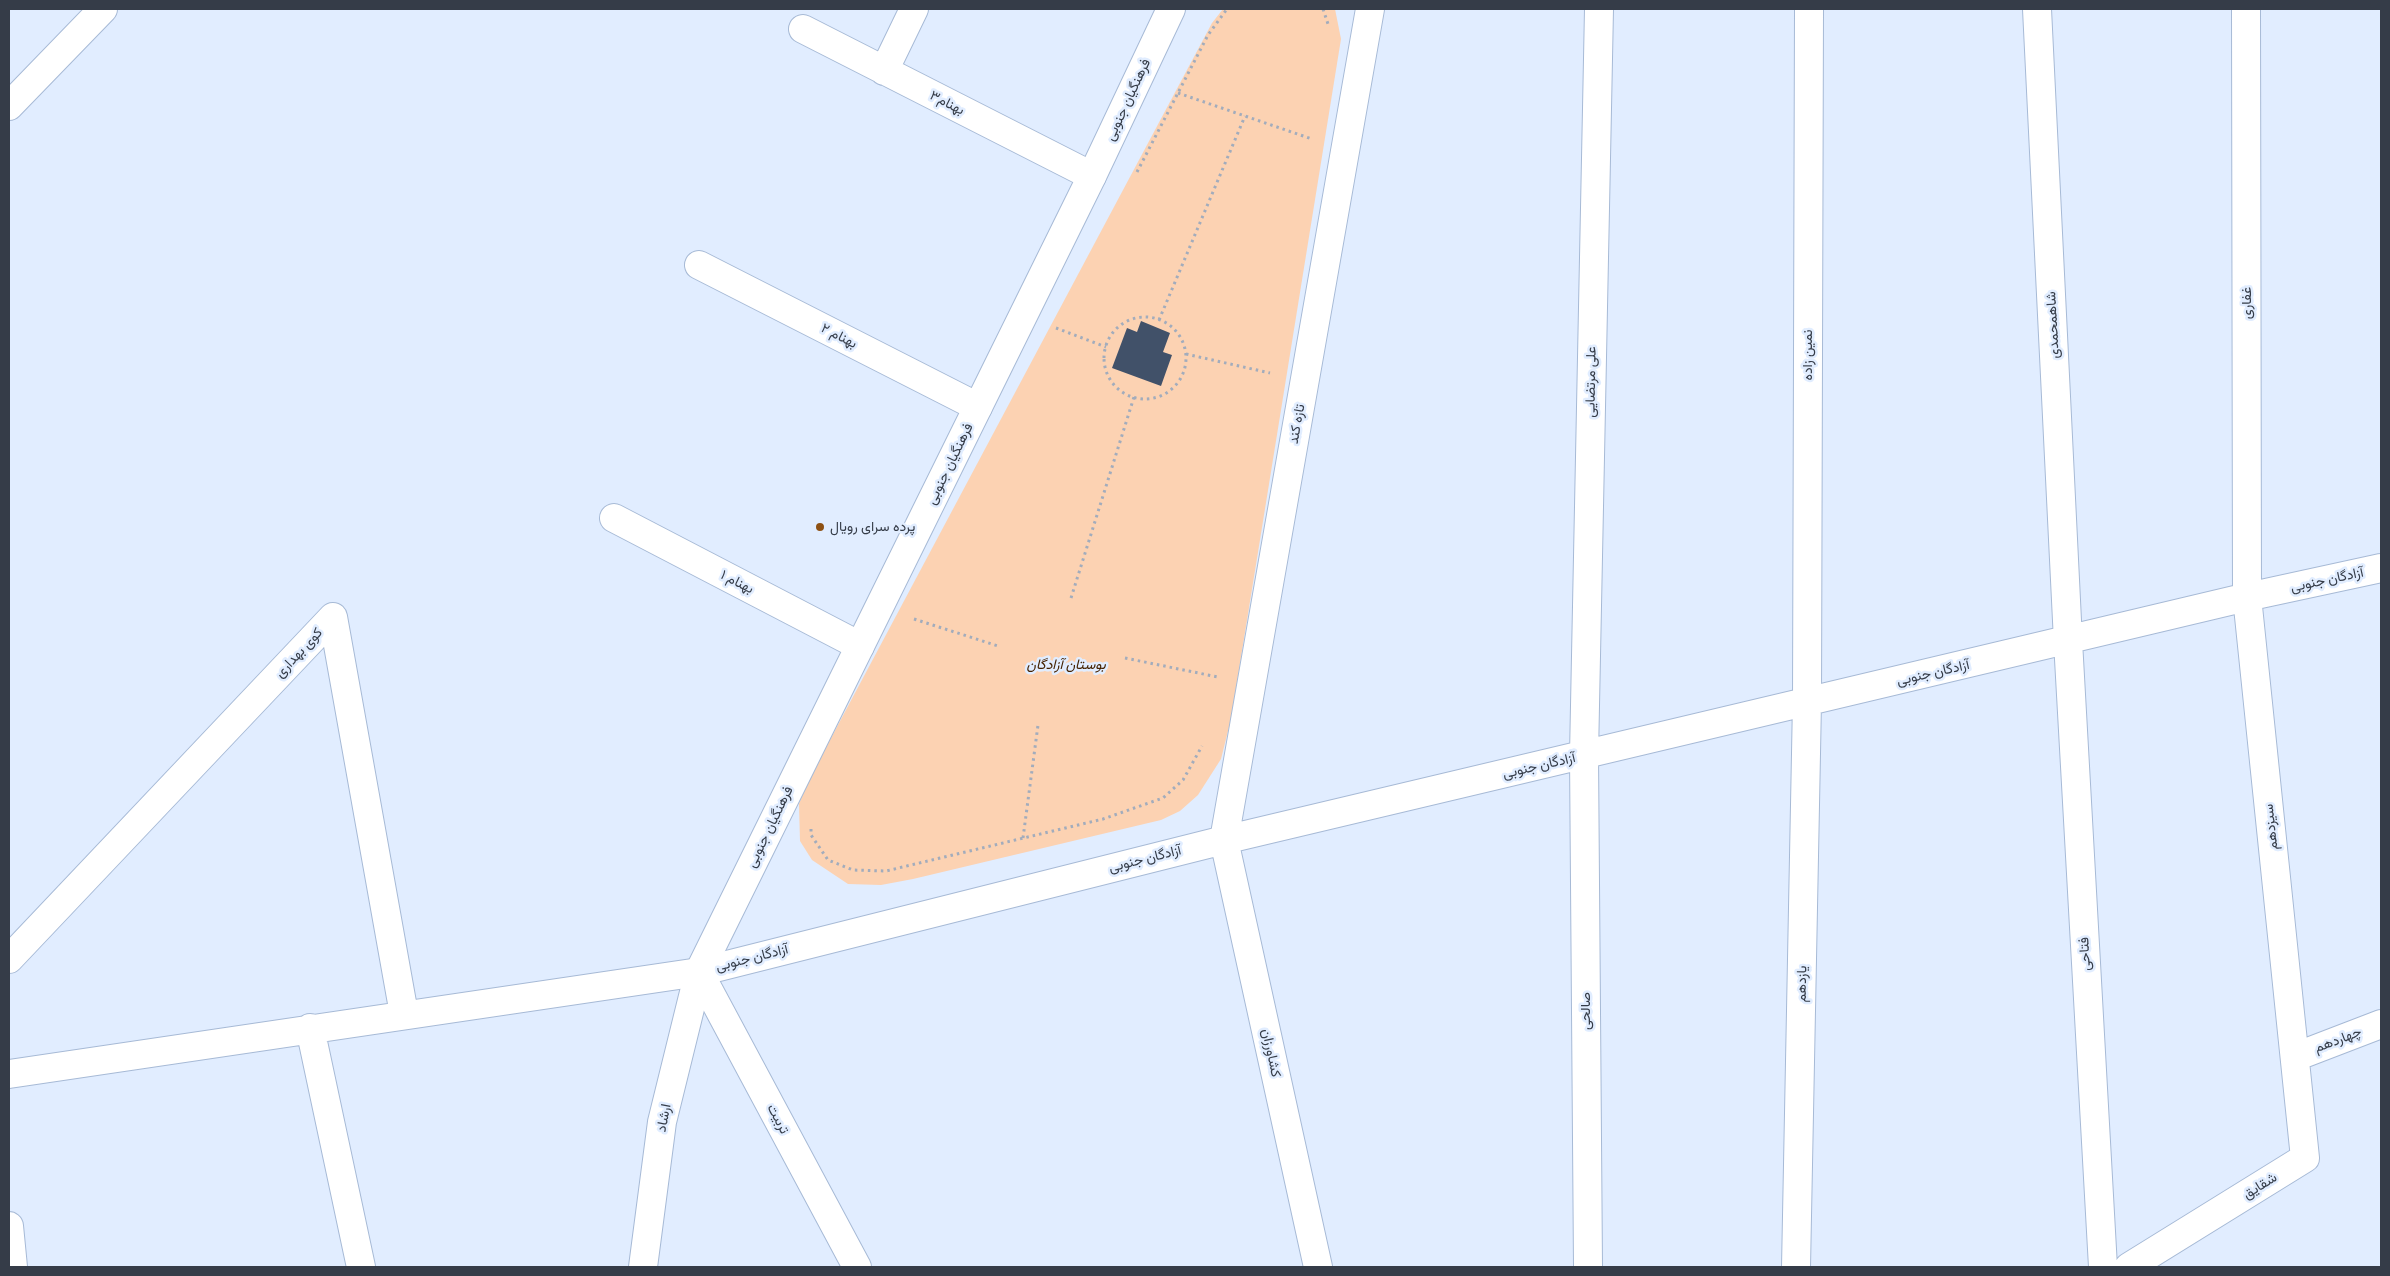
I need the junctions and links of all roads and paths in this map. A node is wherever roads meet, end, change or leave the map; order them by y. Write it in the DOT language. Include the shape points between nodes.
graph roads {
  1 [pos="103,9"];
  2 [pos="914,9"];
  3 [pos="1170,9"];
  4 [pos="1226,9"];
  5 [pos="1370,9"];
  6 [pos="1599,9"];
  7 [pos="1809,9"];
  8 [pos="2037,9"];
  9 [pos="2246,9"];
  10 [pos="803,29"];
  11 [pos="884,71"];
  12 [pos="1178,93"];
  13 [pos="9,106"];
  14 [pos="1245,116"];
  15 [pos="1314,140"];
  16 [pos="1092,176"];
  17 [pos="1133,180"];
  18 [pos="699,266"];
  19 [pos="1060,319"];
  20 [pos="1159,320"];
  21 [pos="1056,328"];
  22 [pos="1051,336"];
  23 [pos="1106,348"];
  24 [pos="1186,354"];
  25 [pos="1272,374"];
  26 [pos="1134,397"];
  27 [pos="978,406"];
  28 [pos="614,518"];
  29 [pos="2381,568"];
  30 [pos="2247,597"];
  31 [pos="1071,598"];
  32 [pos="907,616"];
  33 [pos="2068,642"];
  34 [pos="860,646"];
  35 [pos="998,646"];
  36 [pos="1125,658"];
  37 [pos="1219,670"];
  38 [pos="1218,677"];
  39 [pos="1217,684"];
  40 [pos="1807,702"];
  41 [pos="1038,725"];
  42 [pos="1204,739"];
  43 [pos="1584,755"];
  44 [pos="811,827"];
  45 [pos="1023,838"];
  46 [pos="1224,840"];
  47 [pos="9,959"];
  48 [pos="699,972"];
  49 [pos="404,1014"];
  50 [pos="2381,1024"];
  51 [pos="310,1028"];
  52 [pos="2295,1056"];
  53 [pos="9,1074"];
  54 [pos="9,1226"];
  55 [pos="13,1267"];
  56 [pos="361,1267"];
  57 [pos="643,1267"];
  58 [pos="857,1267"];
  59 [pos="1318,1267"];
  60 [pos="1588,1267"];
  61 [pos="1796,1267"];
  62 [pos="2103,1267"];
  63 [pos="2129,1267"];
  1 -- 13 [label="street"];
  2 -- 11 [label="street"];
  3 -- 16 [label="street, فرهنگیان جنوبی"];
  4 -- 12 [label="path" via="1208,35"];
  5 -- 46 [label="street, تازه کند"];
  6 -- 43 [label="street, علی مرتضایی"];
  7 -- 40 [label="street, نمین زاده"];
  8 -- 33 [label="street, شاهمحمدی"];
  9 -- 30 [label="street, غفاری"];
  10 -- 11 [label="street, بهنام۳"];
  11 -- 16 [label="street, بهنام۳"];
  12 -- 14 [label="path"];
  12 -- 17 [label="path"];
  14 -- 15 [label="path"];
  14 -- 20 [label="path"];
  16 -- 27 [label="street, فرهنگیان جنوبی"];
  18 -- 27 [label="street, بهنام ۲"];
  19 -- 21 [label="path"];
  20 -- 23 [label="path" via="1136,318 1123,323 1113,332"];
  20 -- 24 [label="path" via="1174,329"];
  21 -- 22 [label="path"];
  21 -- 23 [label="path"];
  23 -- 26 [label="path" via="1106,370 1122,391"];
  24 -- 25 [label="path"];
  24 -- 26 [label="path" via="1182,373 1171,389 1160,396"];
  26 -- 31 [label="path"];
  27 -- 34 [label="street, فرهنگیان جنوبی"];
  28 -- 34 [label="street, بهنام ۱"];
  29 -- 30 [label="street, آزادگان جنوبی"];
  30 -- 33 [label="street, آزادگان جنوبی"];
  30 -- 52 [label="street, سیزدهم"];
  32 -- 35 [label="path"];
  33 -- 40 [label="street, آزادگان جنوبی"];
  33 -- 62 [label="street, فتاحی"];
  34 -- 48 [label="street, فرهنگیان جنوبی"];
  36 -- 38 [label="path"];
  37 -- 38 [label="path"];
  38 -- 39 [label="path"];
  40 -- 43 [label="street, آزادگان جنوبی"];
  40 -- 61 [label="street, یازدهم"];
  41 -- 45 [label="path"];
  42 -- 45 [label="path" via="1183,780 1163,798 1103,819"];
  43 -- 46 [label="street, آزادگان جنوبی"];
  43 -- 60 [label="street, صالحی"];
  44 -- 45 [label="path" via="811,835 828,860 853,870 886,870"];
  46 -- 48 [label="street, آزادگان جنوبی"];
  46 -- 59 [label="street, کشاورزان"];
  47 -- 49 [label="street, کوی بهداری" via="333,617"];
  48 -- 49 [label="street, آزادگان جنوبی"];
  48 -- 57 [label="street, ارشاد" via="662,1122"];
  48 -- 58 [label="street, تربیت"];
  49 -- 51 [label="street, آزادگان جنوبی"];
  50 -- 52 [label="street, چهاردهم"];
  51 -- 53 [label="street, آزادگان جنوبی"];
  51 -- 56 [label="street"];
  52 -- 63 [label="street, شقایق" via="2305,1158"];
  54 -- 55 [label="street"];
}
